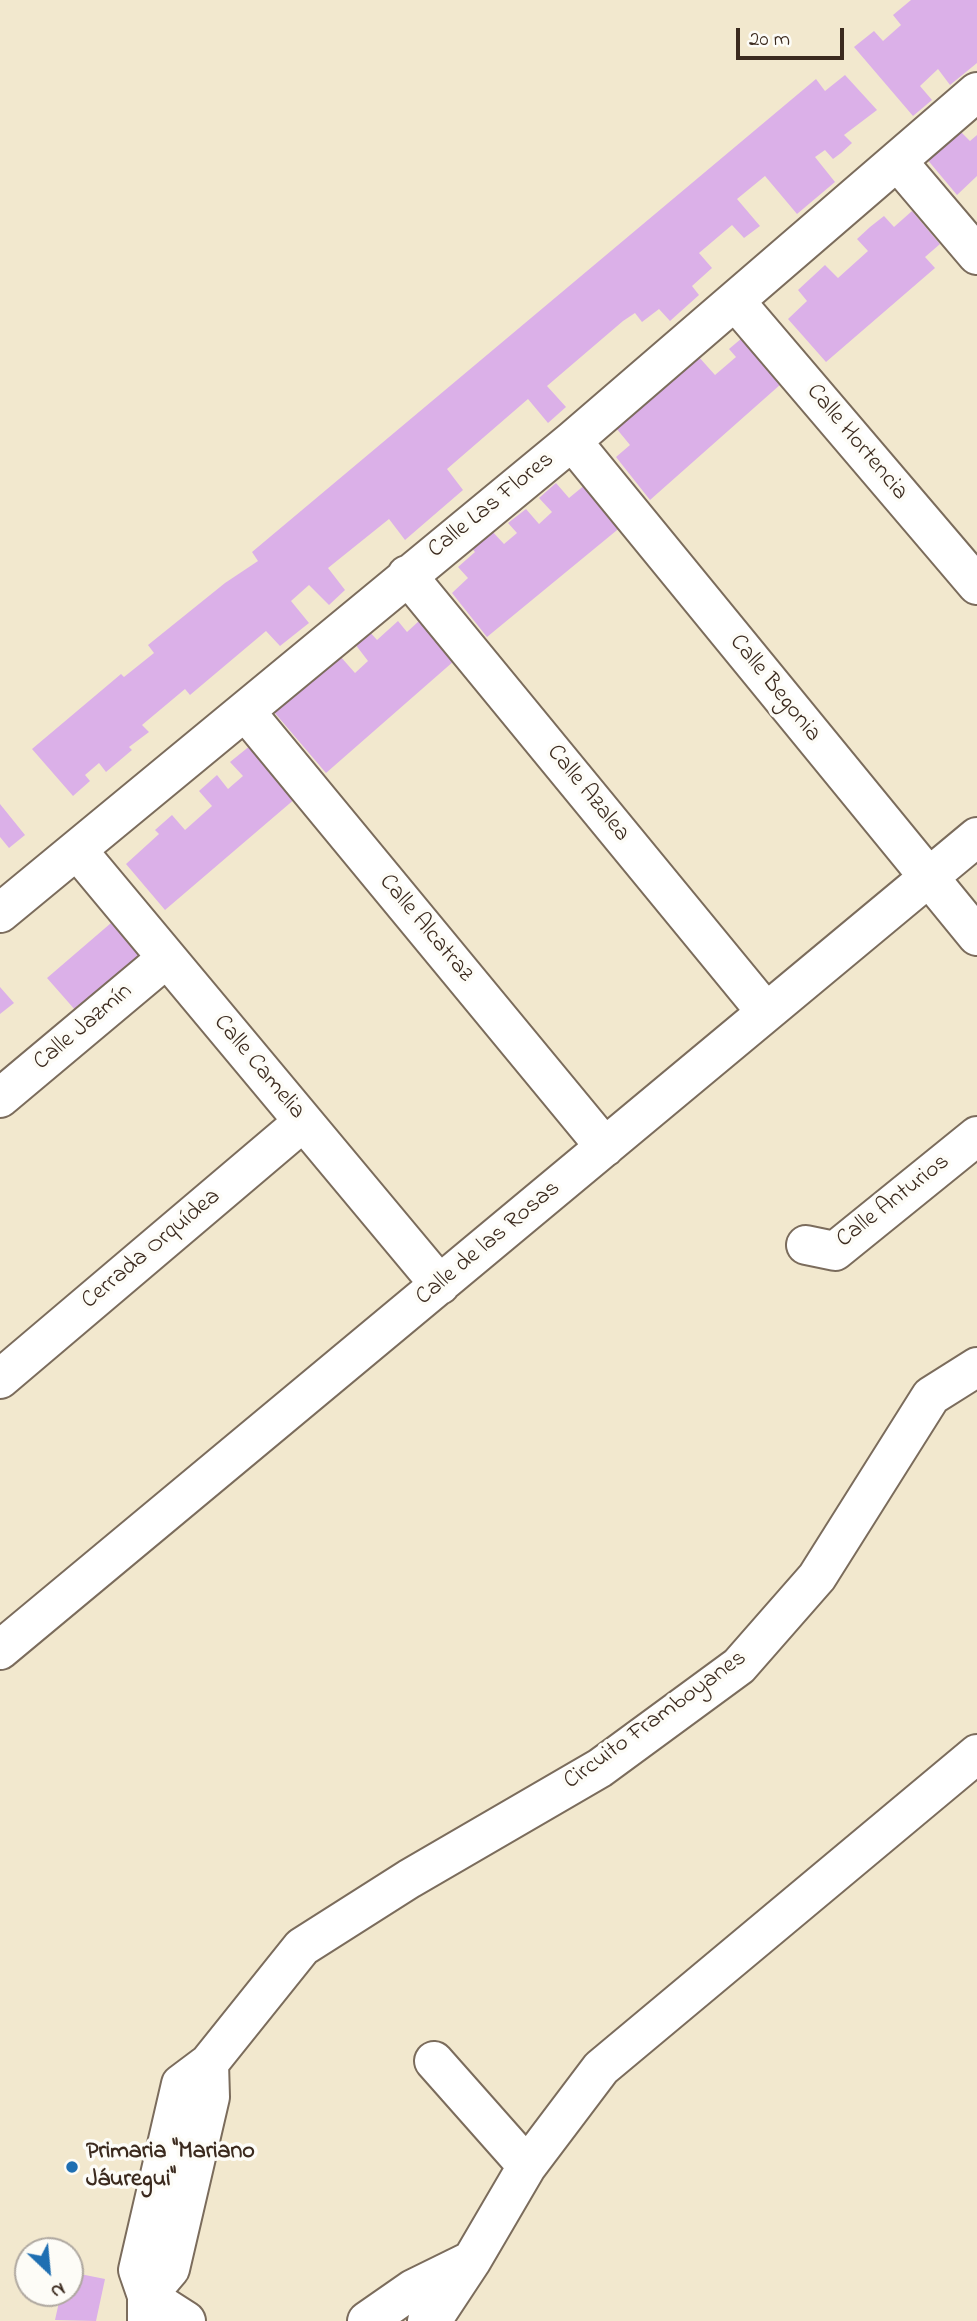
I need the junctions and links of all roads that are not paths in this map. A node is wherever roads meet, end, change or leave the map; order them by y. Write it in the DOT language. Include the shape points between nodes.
graph roads {
  1 [pos="977,92"];
  2 [pos="898,162"];
  3 [pos="977,255"];
  4 [pos="735,301"];
  5 [pos="572,441"];
  6 [pos="407,575"];
  7 [pos="977,585"];
  8 [pos="245,711"];
  9 [pos="977,837"];
  10 [pos="77,850"];
  11 [pos="928,878"];
  12 [pos="0,913"];
  13 [pos="977,936"];
  14 [pos="167,958"];
  15 [pos="766,1013"];
  16 [pos="0,1098"];
  17 [pos="303,1122"];
  18 [pos="977,1136"];
  19 [pos="605,1147"];
  20 [pos="806,1245"];
  21 [pos="440,1285"];
  22 [pos="977,1367"];
  23 [pos="0,1378"];
  24 [pos="0,1650"];
  25 [pos="977,1754"];
  26 [pos="434,2061"];
  27 [pos="527,2166"];
  28 [pos="472,2260"];
  29 [pos="147,2309"];
  30 [pos="186,2321"];
  31 [pos="367,2321"];
  32 [pos="427,2321"];
  1 -- 2 [label="street, Calle Las Flores"];
  2 -- 3 [label="street"];
  2 -- 4 [label="street, Calle Las Flores"];
  4 -- 5 [label="street, Calle Las Flores"];
  4 -- 7 [label="street, Calle Hortencia"];
  5 -- 6 [label="street, Calle Las Flores"];
  5 -- 11 [label="street, Calle Begonia"];
  6 -- 8 [label="street, Calle Las Flores"];
  6 -- 15 [label="street, Calle Azalea"];
  8 -- 10 [label="street, Calle Las Flores"];
  8 -- 19 [label="street, Calle Alcatraz"];
  9 -- 11 [label="street, Calle de las Rosas"];
  10 -- 12 [label="street, Calle Las Flores"];
  10 -- 14 [label="street, Calle Camelia"];
  11 -- 13 [label="street, Calle Begonia"];
  11 -- 15 [label="street, Calle de las Rosas"];
  14 -- 16 [label="street, Calle Jazmín"];
  14 -- 17 [label="street, Calle Camelia"];
  15 -- 19 [label="street, Calle de las Rosas"];
  17 -- 21 [label="street, Calle Camelia"];
  17 -- 23 [label="street, Cerrada Orquídea"];
  18 -- 20 [label="street, Calle Anturios" via="835,1251"];
  19 -- 21 [label="street, Calle de las Rosas"];
  21 -- 24 [label="street, Calle de las Rosas"];
  22 -- 29 [label="street, Circuito Framboyanes" via="931,1396 817,1577 739,1666 600,1768 302,1947 209,2063 181,2084 138,2270"];
  25 -- 27 [label="street" via="601,2068"];
  26 -- 27 [label="street"];
  27 -- 28 [label="street"];
  28 -- 31 [label="street" via="413,2289"];
  28 -- 32 [label="street"];
  29 -- 30 [label="street"];
}
